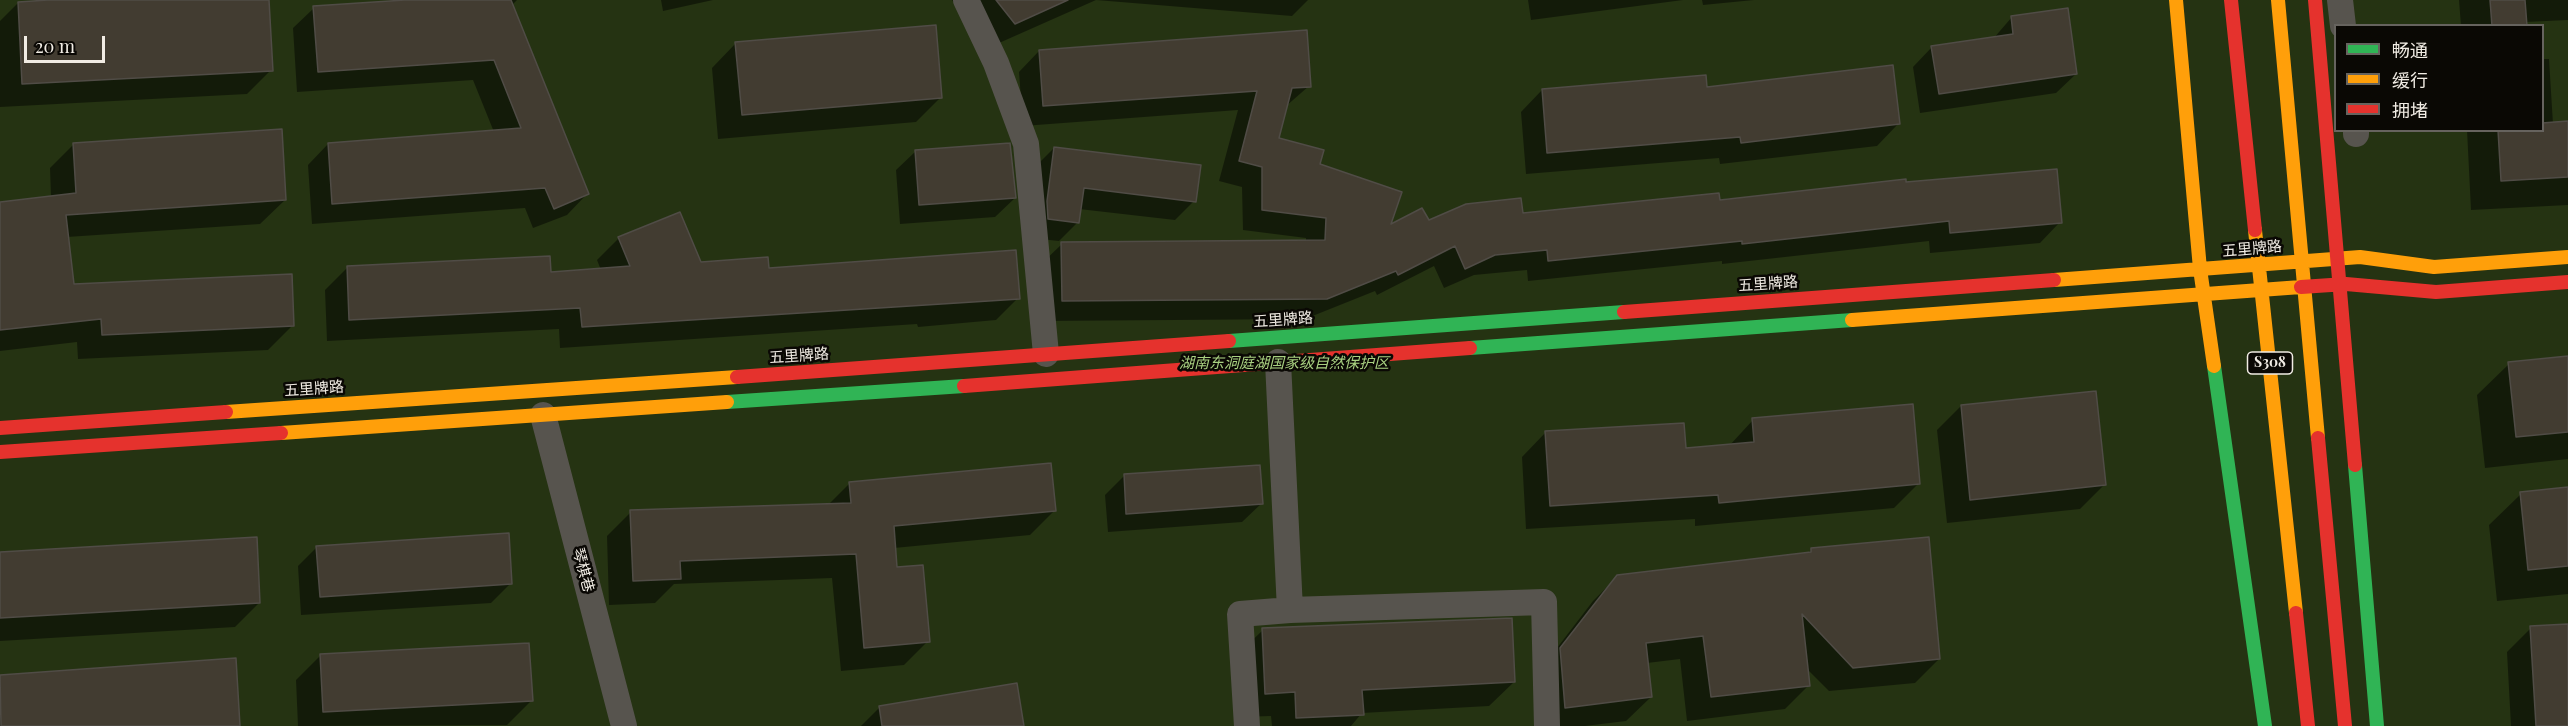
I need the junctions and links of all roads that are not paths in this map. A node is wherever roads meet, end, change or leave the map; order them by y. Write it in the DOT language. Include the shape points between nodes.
graph roads {
  1 [pos="966,0"];
  2 [pos="2176,0"];
  3 [pos="2231,0"];
  4 [pos="2278,0"];
  5 [pos="2315,0"];
  6 [pos="2340,0"];
  7 [pos="2343,24"];
  8 [pos="2568,257"];
  9 [pos="2336,259"];
  10 [pos="2200,269"];
  11 [pos="2568,282"];
  12 [pos="2342,284"];
  13 [pos="2204,294"];
  14 [pos="1046,354"];
  15 [pos="1278,362"];
  16 [pos="543,415"];
  17 [pos="0,428"];
  18 [pos="0,452"];
  19 [pos="1290,610"];
  20 [pos="624,726"];
  21 [pos="1247,726"];
  22 [pos="1547,726"];
  23 [pos="2265,726"];
  24 [pos="2308,726"];
  25 [pos="2345,726"];
  26 [pos="2376,726"];
  1 -- 14 [label="street" via="996,63 1026,144"];
  2 -- 10 [label="main road"];
  3 -- 24 [label="main road, S308"];
  4 -- 25 [label="main road, S308"];
  5 -- 9 [label="main road"];
  6 -- 7 [label="street"];
  8 -- 9 [label="main road, 五里牌路" via="2434,267 2360,257"];
  9 -- 10 [label="main road, 五里牌路"];
  9 -- 12 [label="main road"];
  10 -- 13 [label="main road"];
  10 -- 14 [label="main road, 五里牌路"];
  11 -- 12 [label="main road" via="2436,292"];
  12 -- 13 [label="main road"];
  12 -- 26 [label="main road"];
  13 -- 15 [label="main road"];
  13 -- 23 [label="main road"];
  14 -- 17 [label="main road, 五里牌路"];
  15 -- 16 [label="main road"];
  15 -- 19 [label="street"];
  16 -- 18 [label="main road"];
  16 -- 20 [label="street, 琴棋巷"];
  19 -- 21 [label="street" via="1240,614"];
  19 -- 22 [label="street" via="1544,602"];
}
